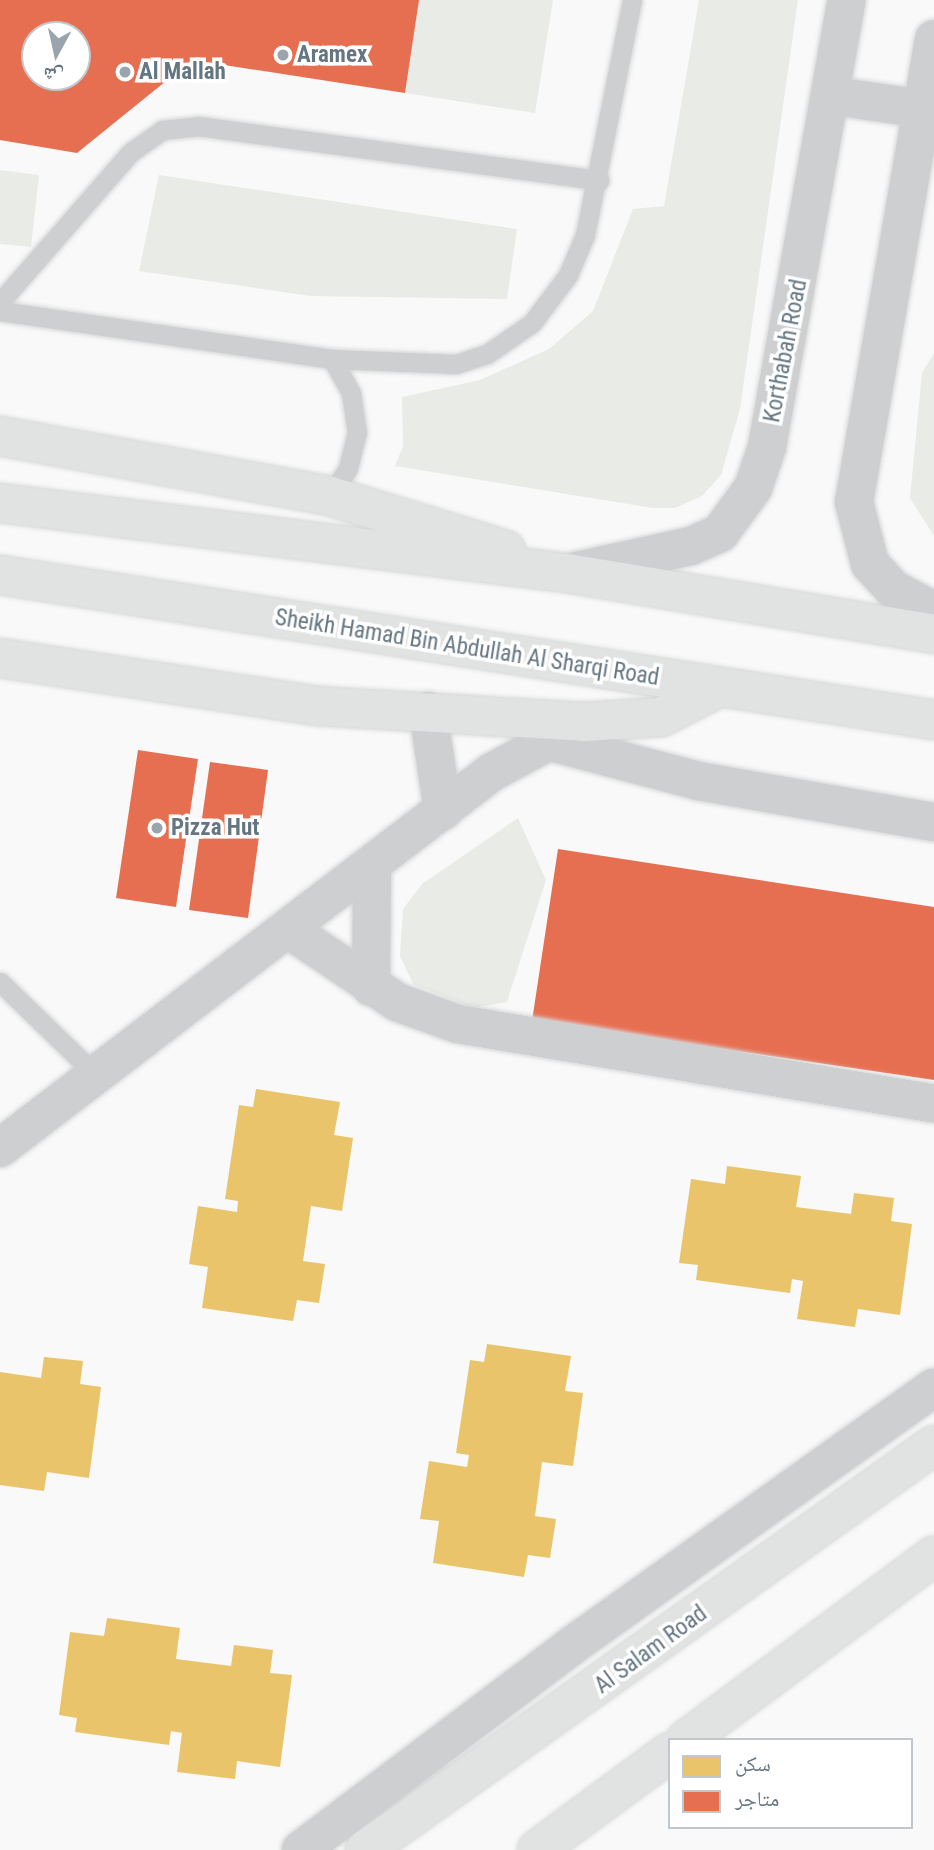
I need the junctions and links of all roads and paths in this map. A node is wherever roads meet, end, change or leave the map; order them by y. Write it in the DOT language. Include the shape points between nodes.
graph roads {
  1 [pos="632,0"];
  2 [pos="829,0"];
  3 [pos="847,0"];
  4 [pos="934,38"];
  5 [pos="835,85"];
  6 [pos="928,110"];
  7 [pos="599,180"];
  8 [pos="0,302"];
  9 [pos="0,312"];
  10 [pos="332,359"];
  11 [pos="0,436"];
  12 [pos="330,496"];
  13 [pos="0,503"];
  14 [pos="567,573"];
  15 [pos="0,575"];
  16 [pos="934,611"];
  17 [pos="934,634"];
  18 [pos="0,658"];
  19 [pos="720,687"];
  20 [pos="841,705"];
  21 [pos="428,711"];
  22 [pos="934,719"];
  23 [pos="585,722"];
  24 [pos="934,737"];
  25 [pos="547,741"];
  26 [pos="443,811"];
  27 [pos="934,822"];
  28 [pos="372,865"];
  29 [pos="288,929"];
  30 [pos="0,982"];
  31 [pos="371,987"];
  32 [pos="96,1075"];
  33 [pos="934,1104"];
  34 [pos="0,1148"];
  35 [pos="934,1387"];
  36 [pos="934,1445"];
  37 [pos="934,1556"];
  38 [pos="570,1647"];
  39 [pos="573,1708"];
  40 [pos="689,1738"];
  41 [pos="668,1753"];
  42 [pos="301,1850"];
  43 [pos="365,1850"];
  44 [pos="537,1850"];
  1 -- 7 [label="lane"];
  2 -- 5 [label="lane"];
  3 -- 5 [label="street, Korthabah Road"];
  4 -- 6 [label="street"];
  5 -- 6 [label="street"];
  5 -- 14 [label="street, Korthabah Road" via="767,447 753,488 720,533 691,546"];
  6 -- 16 [label="street" via="853,502 870,564 893,589"];
  7 -- 8 [label="lane" via="198,127 162,130 131,152"];
  7 -- 10 [label="lane" via="568,275 532,323 487,354 456,364"];
  9 -- 10 [label="lane"];
  10 -- 12 [label="lane" via="351,393 357,433 348,468"];
  11 -- 12 [label="main road"];
  12 -- 14 [label="main road"];
  13 -- 14 [label="main road"];
  14 -- 17 [label="main road"];
  15 -- 19 [label="main road, Sheikh Hamad Bin Abdullah Al Sharqi Road"];
  18 -- 21 [label="main road" via="317,706"];
  19 -- 20 [label="main road, Sheikh Hamad Bin Abdullah Al Sharqi Road"];
  19 -- 23 [label="main road" via="660,717"];
  20 -- 22 [label="main road, Sheikh Hamad Bin Abdullah Al Sharqi Road"];
  20 -- 24 [label="main road"];
  21 -- 23 [label="main road"];
  21 -- 26 [label="street"];
  23 -- 25 [label="street"];
  25 -- 26 [label="street"];
  25 -- 27 [label="street" via="698,781"];
  26 -- 28 [label="street"];
  28 -- 29 [label="street"];
  28 -- 31 [label="street"];
  29 -- 31 [label="street"];
  29 -- 32 [label="street"];
  30 -- 32 [label="lane"];
  31 -- 33 [label="street" via="458,1024"];
  32 -- 34 [label="street"];
  35 -- 38 [label="street"];
  36 -- 39 [label="main road, Al Salam Road"];
  37 -- 40 [label="main road"];
  38 -- 39 [label="street"];
  38 -- 42 [label="street"];
  39 -- 43 [label="main road, Al Salam Road"];
  41 -- 44 [label="main road"];
}
